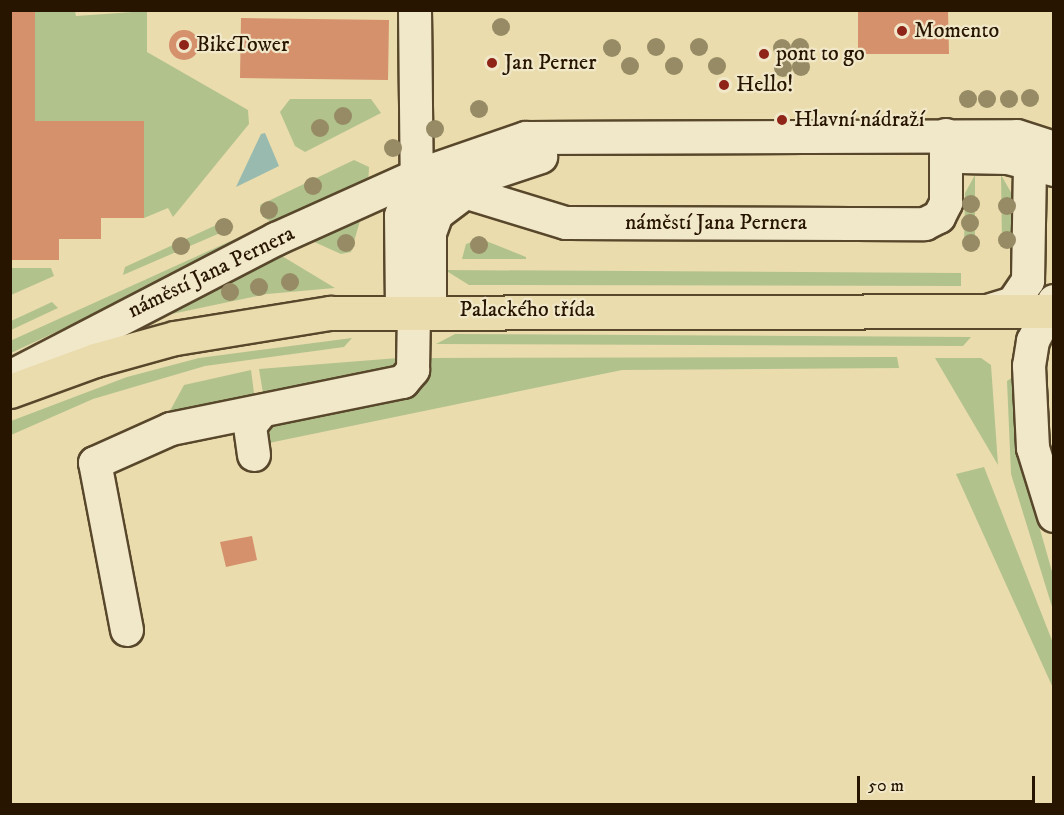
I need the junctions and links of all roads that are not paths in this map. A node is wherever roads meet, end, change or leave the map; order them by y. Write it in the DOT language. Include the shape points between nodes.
graph roads {
  1 [pos="415,10"];
  2 [pos="946,146"];
  3 [pos="1037,158"];
  4 [pos="416,176"];
  5 [pos="462,192"];
  6 [pos="429,242"];
  7 [pos="1030,267"];
  8 [pos="415,310"];
  9 [pos="980,312"];
  10 [pos="1052,312"];
  11 [pos="1029,366"];
  12 [pos="10,377"];
  13 [pos="10,391"];
  14 [pos="262,411"];
  15 [pos="254,455"];
  16 [pos="1053,516"];
  17 [pos="127,630"];
  1 -- 4 [label="street"];
  2 -- 3 [label="street, náměstí Jana Pernera"];
  2 -- 4 [label="street, náměstí Jana Pernera" via="537,137"];
  2 -- 5 [label="street" via="541,157 504,167"];
  2 -- 5 [label="street, náměstí Jana Pernera" via="943,211 925,224 566,223"];
  3 -- 7 [label="street"];
  4 -- 5 [label="street, náměstí Jana Pernera"];
  4 -- 6 [label="street"];
  4 -- 8 [label="street" via="401,216"];
  4 -- 12 [label="street, náměstí Jana Pernera" via="169,291"];
  5 -- 6 [label="street" via="437,214"];
  6 -- 8 [label="street"];
  7 -- 9 [label="street" via="1017,300"];
  7 -- 10 [label="street"];
  8 -- 9 [label="main road, Palackého třída"];
  8 -- 13 [label="main road, Palackého třída" via="313,315 213,329 95,360"];
  8 -- 14 [label="street" via="414,365 407,380"];
  9 -- 10 [label="main road, Palackého třída"];
  9 -- 11 [label="street" via="1014,325"];
  10 -- 11 [label="street"];
  11 -- 16 [label="street" via="1033,448"];
  14 -- 15 [label="street" via="250,426"];
  14 -- 17 [label="street" via="171,429 95,463"];
}
